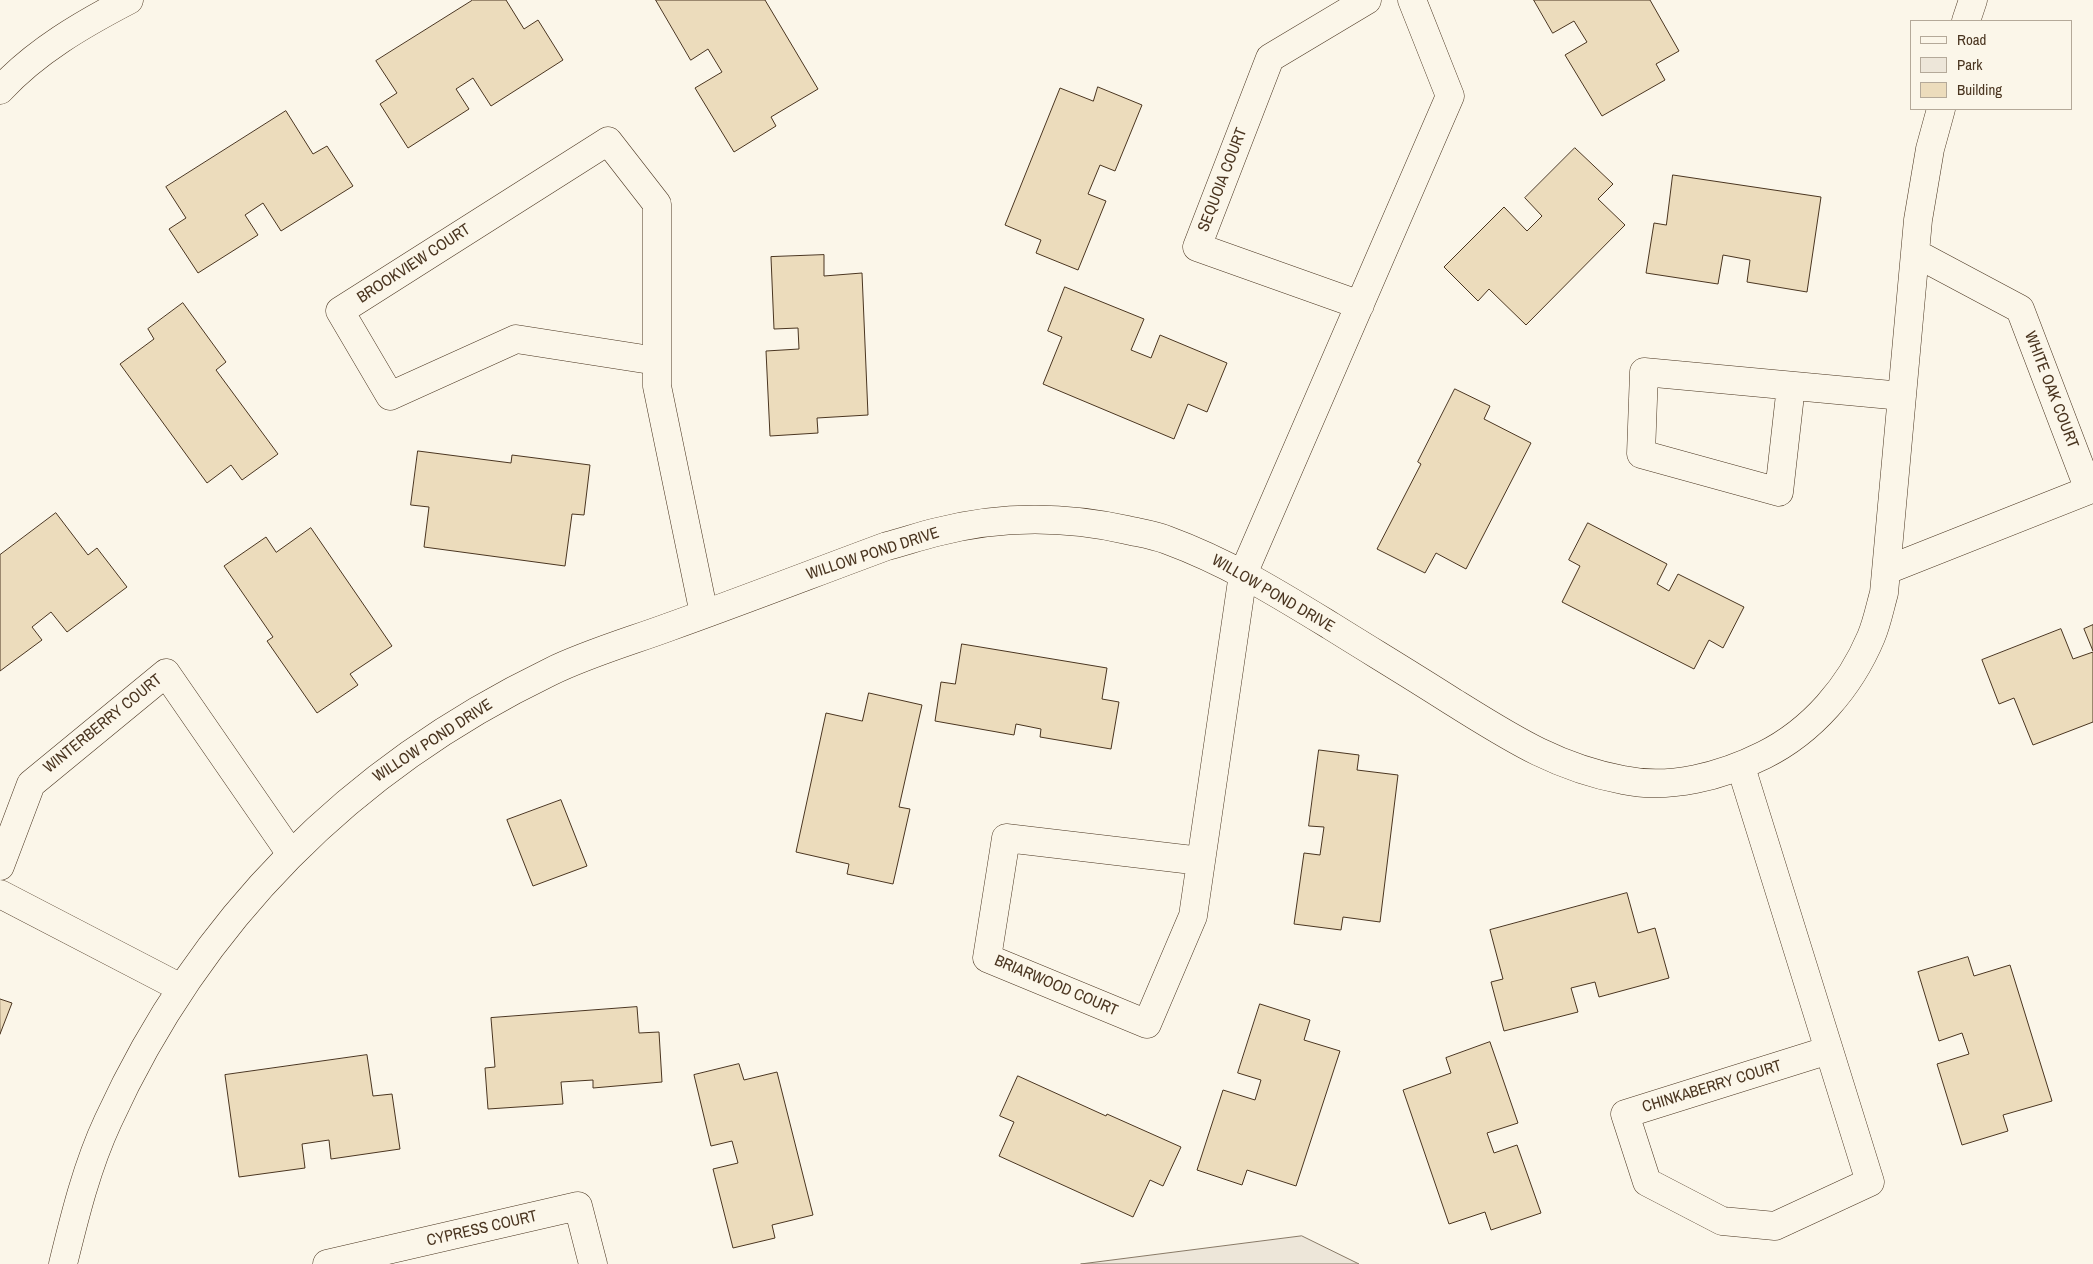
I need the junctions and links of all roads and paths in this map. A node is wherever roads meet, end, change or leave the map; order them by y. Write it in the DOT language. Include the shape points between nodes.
graph roads {
  1 [pos="129,0"];
  2 [pos="1367,0"];
  3 [pos="1412,0"];
  4 [pos="1973,0"];
  5 [pos="1966,20"];
  6 [pos="0,90"];
  7 [pos="1941,110"];
  8 [pos="1915,253"];
  9 [pos="1360,305"];
  10 [pos="657,360"];
  11 [pos="1791,386"];
  12 [pos="1902,396"];
  13 [pos="1887,570"];
  14 [pos="1243,574"];
  15 [pos="704,614"];
  16 [pos="1741,767"];
  17 [pos="291,854"];
  18 [pos="1201,861"];
  19 [pos="0,866"];
  20 [pos="0,894"];
  21 [pos="181,988"];
  22 [pos="1829,1050"];
  23 [pos="63,1264"];
  24 [pos="327,1264"];
  25 [pos="593,1264"];
  1 -- 6 [label="street" via="85,23"];
  2 -- 9 [label="street, SEQUOIA COURT" via="1270,58 1197,247"];
  3 -- 9 [label="street" via="1450,96"];
  4 -- 5 [label="street"];
  7 -- 8 [label="street" via="1930,150"];
  8 -- 12 [label="street"];
  8 -- 13 [label="street, WHITE OAK COURT" via="2020,308 2089,490"];
  9 -- 14 [label="street"];
  10 -- 10 [label="street, BROOKVIEW COURT" via="657,204 608,141 340,311 390,396 516,339"];
  10 -- 15 [label="street, BROOKVIEW COURT" via="657,386"];
  11 -- 11 [label="street" via="1644,372 1641,454 1779,492"];
  11 -- 12 [label="street"];
  12 -- 13 [label="street, WILLOW POND DRIVE"];
  13 -- 16 [label="street, WILLOW POND DRIVE" via="1872,636 1851,676 1818,717 1782,746"];
  14 -- 15 [label="street, WILLOW POND DRIVE" via="1164,538 1094,523 1044,520 991,522 938,531 887,546"];
  14 -- 16 [label="street, WILLOW POND DRIVE" via="1522,744 1570,767 1626,781 1671,782 1716,775"];
  14 -- 18 [label="street, BRIARWOOD COURT"];
  15 -- 17 [label="street, WILLOW POND DRIVE" via="552,670 472,712 384,771 318,826"];
  16 -- 22 [label="street, CHINKABERRY COURT"];
  17 -- 19 [label="street, WINTERBERRY COURT" via="166,673 31,784"];
  17 -- 21 [label="street, WILLOW POND DRIVE" via="248,898"];
  18 -- 18 [label="street, BRIARWOOD COURT" via="1193,916 1147,1024 987,958 1006,838"];
  20 -- 21 [label="street"];
  21 -- 23 [label="street, WILLOW POND DRIVE" via="141,1053 107,1123 80,1195"];
  22 -- 22 [label="street, CHINKABERRY COURT" via="1870,1182 1774,1226 1722,1221 1647,1182 1625,1114"];
  24 -- 25 [label="street, CYPRESS COURT" via="578,1206"];
}
